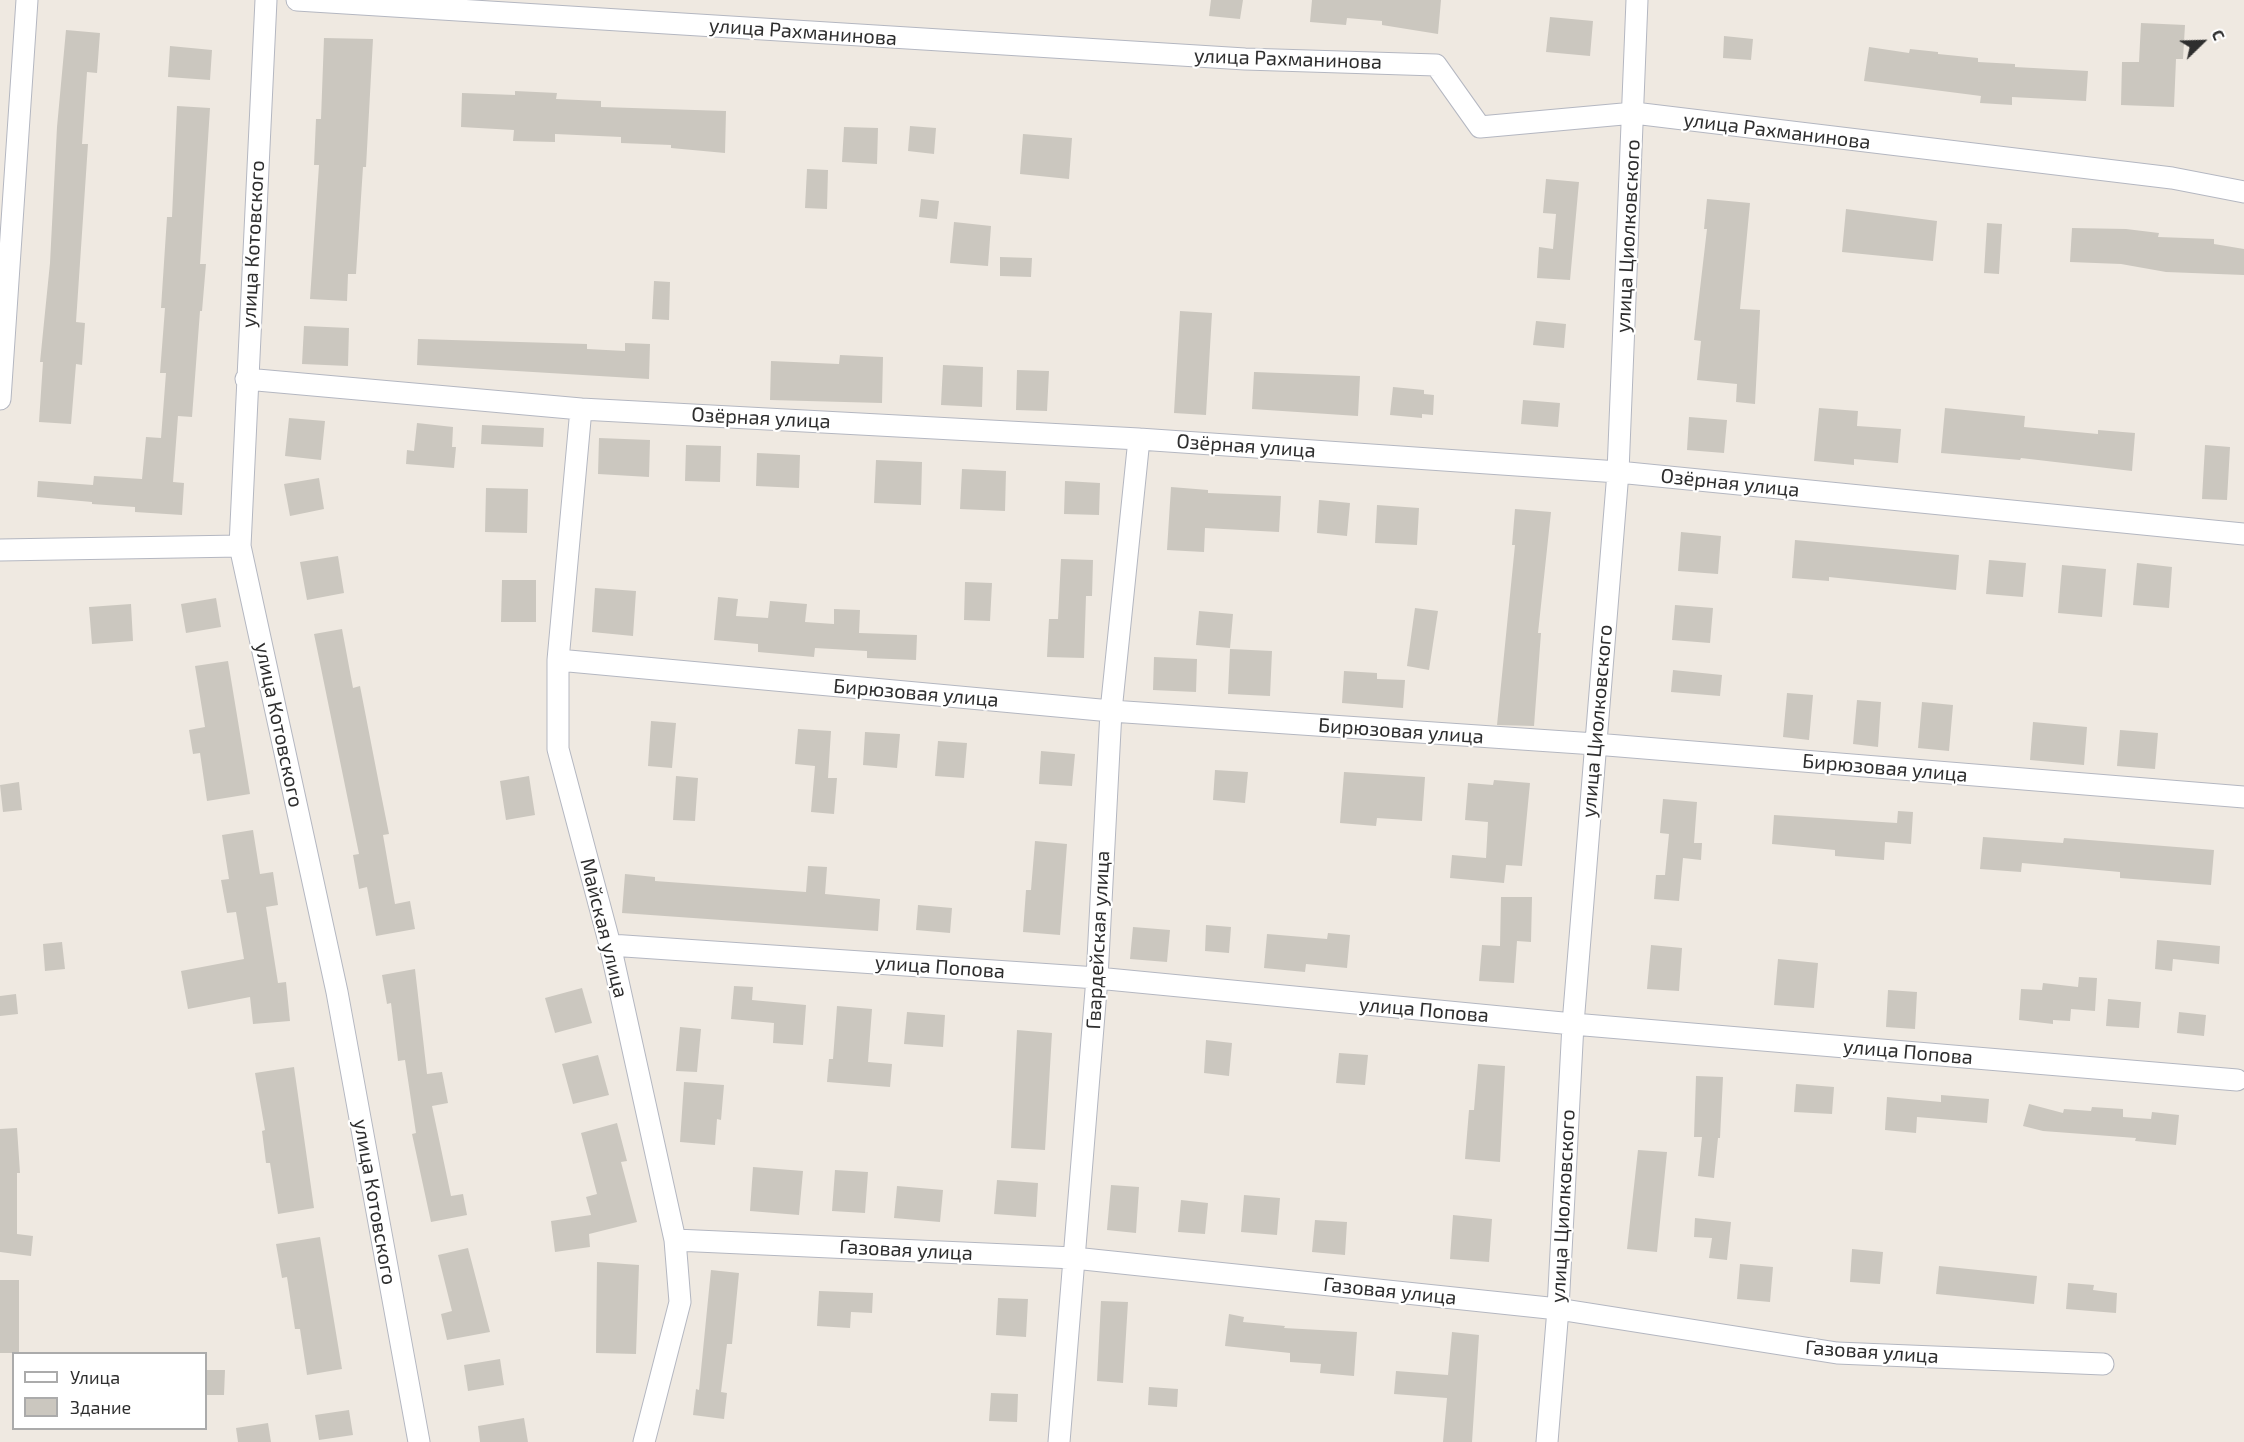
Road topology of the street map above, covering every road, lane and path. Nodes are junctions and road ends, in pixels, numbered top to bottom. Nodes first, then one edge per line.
1 (27, 0) edge
2 (266, 0) edge
3 (297, 0) edge
4 (1637, 0) edge
5 (1634, 113) junction
6 (2244, 192) edge
7 (246, 379) junction
8 (0, 399) edge
9 (581, 409) junction
10 (1140, 439) junction
11 (1618, 472) junction
12 (2244, 534) edge
13 (240, 546) junction
14 (0, 550) edge
15 (558, 660) junction
16 (1111, 711) junction
17 (1594, 744) junction
18 (2244, 797) edge
19 (610, 945) junction
20 (1097, 978) junction
21 (1573, 1024) junction
22 (2237, 1080) dead end
23 (675, 1240) junction
24 (1074, 1258) junction
25 (1558, 1309) junction
26 (2103, 1364) dead end
27 (419, 1442) edge
28 (644, 1442) edge
29 (1059, 1442) edge
30 (1547, 1442) edge

1 - 8 street
2 - 7 street, улица Котовского
3 - 5 street, улица Рахманинова
4 - 5 street, улица Циолковского
5 - 6 street, улица Рахманинова
5 - 11 street, улица Циолковского
7 - 9 street, Озёрная улица
7 - 13 street, улица Котовского
9 - 10 street, Озёрная улица
9 - 15 street, Майская улица
10 - 11 street, Озёрная улица
10 - 16 street, Гвардейская улица
11 - 12 street, Озёрная улица
11 - 17 street, улица Циолковского
13 - 14 street
13 - 27 street, улица Котовского
15 - 16 street, Бирюзовая улица
15 - 19 street, Майская улица
16 - 17 street, Бирюзовая улица
16 - 20 street, Гвардейская улица
17 - 18 street, Бирюзовая улица
17 - 21 street, улица Циолковского
19 - 20 street, улица Попова
19 - 23 street, Майская улица
20 - 21 street, улица Попова
20 - 24 street, Гвардейская улица
21 - 22 street, улица Попова
21 - 25 street, улица Циолковского
23 - 24 street, Газовая улица
23 - 28 street, Майская улица
24 - 25 street, Газовая улица
24 - 29 street, Гвардейская улица
25 - 26 street, Газовая улица
25 - 30 street, улица Циолковского

